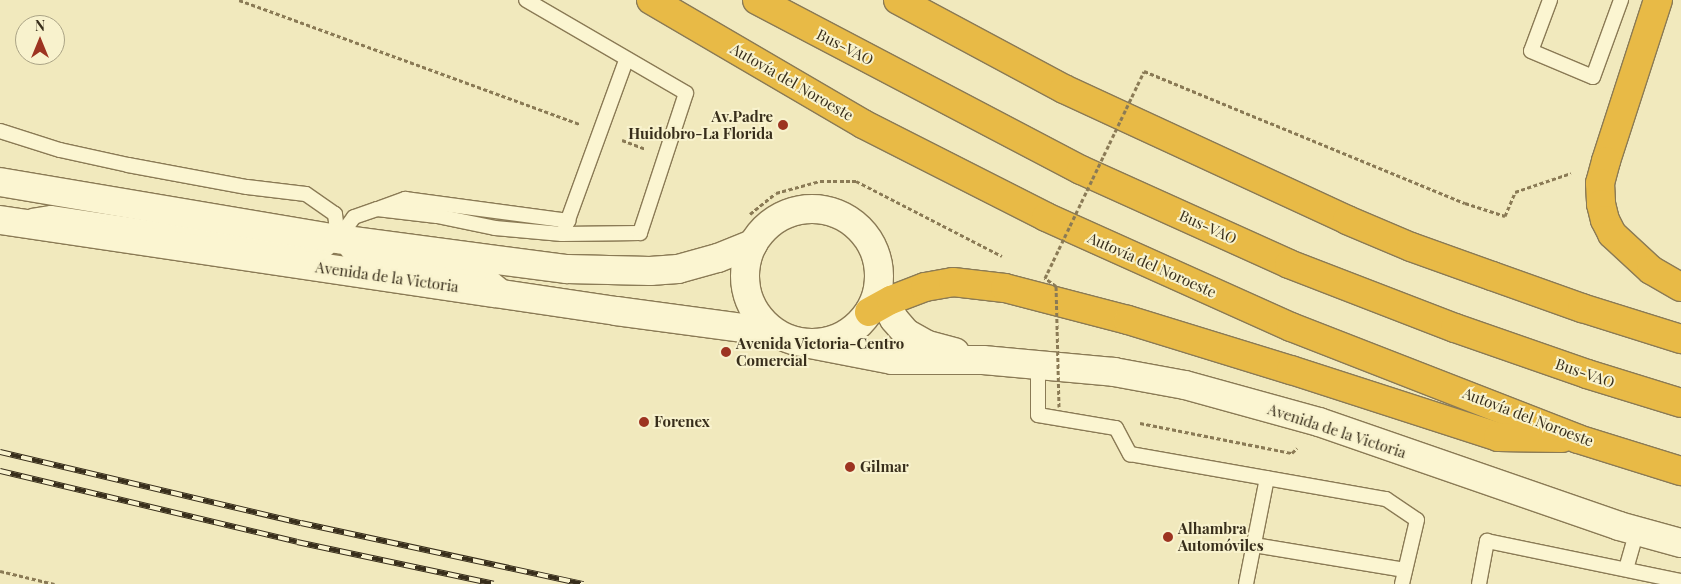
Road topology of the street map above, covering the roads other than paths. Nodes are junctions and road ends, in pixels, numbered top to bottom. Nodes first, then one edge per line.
1 (526, 0) edge
2 (651, 0) edge
3 (757, 0) edge
4 (898, 0) edge
5 (1550, 0) edge
6 (1621, 0) edge
7 (1658, 0) edge
8 (626, 60) junction
9 (0, 131) edge
10 (0, 182) edge
11 (3, 220) edge
12 (566, 227) junction
13 (338, 240) junction
14 (753, 244) junction
15 (1681, 287) edge
16 (516, 296) junction
17 (877, 302) junction
18 (774, 332) junction
19 (1681, 339) edge
20 (810, 344) junction
21 (983, 360) junction
22 (1038, 364) junction
23 (1681, 404) edge
24 (1578, 438) junction
25 (1681, 471) edge
26 (1266, 478) junction
27 (1637, 531) junction
28 (1681, 543) edge
29 (1254, 545) junction
30 (1406, 570) junction
31 (1626, 570) junction
32 (1681, 581) edge
33 (1246, 584) edge
34 (1402, 584) edge
35 (1479, 584) edge

1 - 8 lane
2 - 24 highway, Autovía del Noroeste
3 - 23 highway, Bus-VAO
4 - 19 highway
5 - 6 lane
7 - 15 highway
8 - 12 lane
8 - 12 lane
9 - 13 lane
10 - 13 street, Avenida de la Victoria
11 - 13 lane
11 - 16 street, Avenida de la Victoria
12 - 13 lane
13 - 14 street, Avenida de la Victoria
13 - 16 lane
14 - 17 street
14 - 18 street
16 - 18 street, Avenida de la Victoria
17 - 20 street
17 - 21 street, Avenida de la Victoria
17 - 24 highway
18 - 20 street
20 - 21 street, Avenida de la Victoria
21 - 22 street, Avenida de la Victoria
22 - 26 lane
22 - 27 street, Avenida de la Victoria
24 - 25 highway, Autovía del Noroeste
26 - 29 lane
26 - 30 lane
27 - 28 street, Avenida de la Victoria
27 - 31 lane
29 - 30 lane
29 - 33 lane
30 - 34 lane
31 - 32 lane
31 - 35 lane

